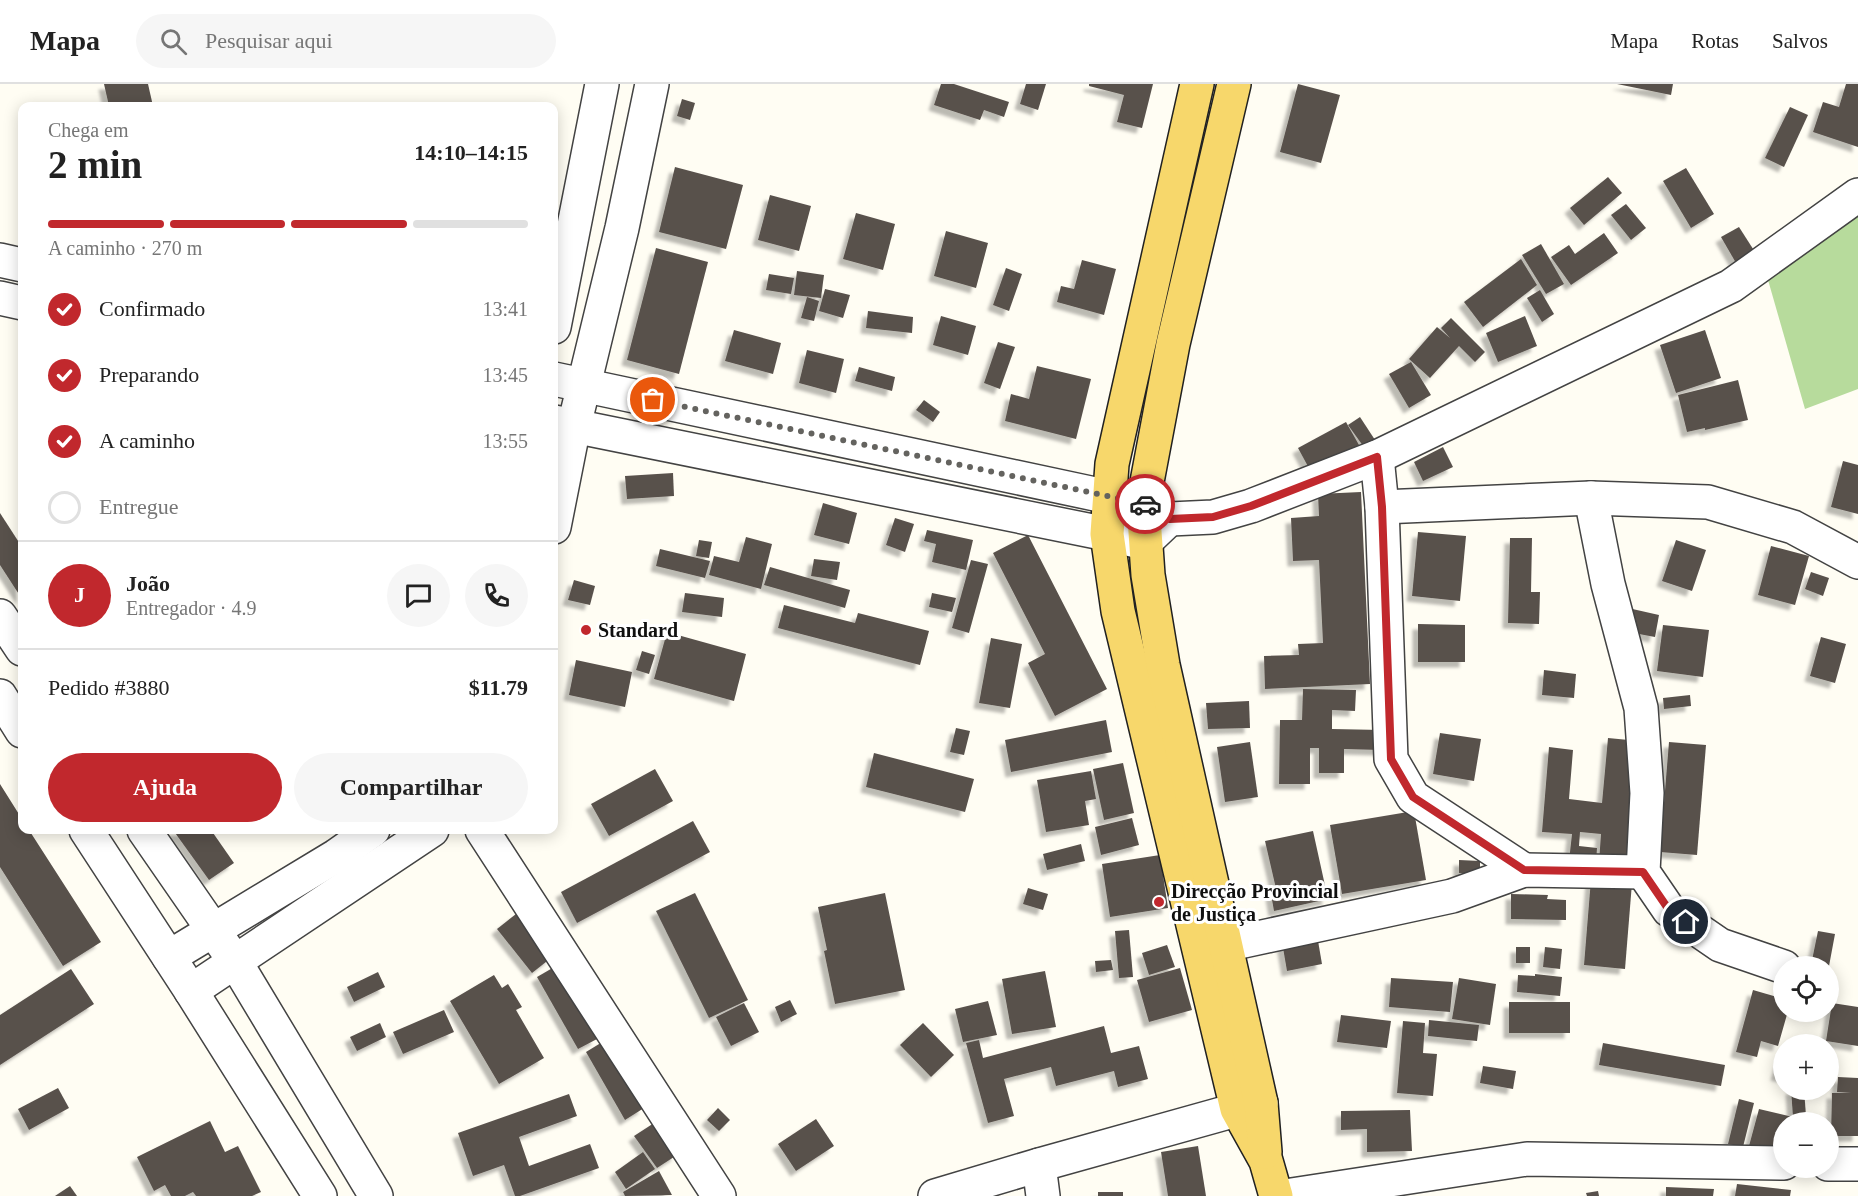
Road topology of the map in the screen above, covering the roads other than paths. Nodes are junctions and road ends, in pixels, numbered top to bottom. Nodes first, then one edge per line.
1 (602, 84) edge
2 (652, 84) edge
3 (1197, 84) edge
4 (1234, 84) edge
5 (1174, 186) junction
6 (1208, 192) junction
7 (1858, 195) edge
8 (1160, 247) junction
9 (1194, 254) junction
10 (0, 260) edge
11 (18, 264) edge
12 (0, 298) edge
13 (18, 302) edge
14 (558, 307) edge
15 (569, 382) edge
16 (564, 424) edge
17 (1377, 457) junction
18 (558, 486) edge
19 (1108, 497) junction
20 (1591, 498) junction
21 (1382, 507) junction
22 (1156, 511) junction
23 (1107, 534) junction
24 (1144, 543) junction
25 (1858, 562) edge
26 (0, 616) edge
27 (18, 644) edge
28 (0, 696) edge
29 (18, 725) edge
30 (89, 834) edge
31 (147, 834) edge
32 (367, 834) edge
33 (426, 834) edge
34 (485, 834) edge
35 (1524, 870) junction
36 (1643, 872) junction
37 (213, 931) junction
38 (1225, 945) junction
39 (169, 957) junction
40 (236, 963) junction
41 (1773, 963) edge
42 (191, 991) junction
43 (1249, 1106) junction
44 (1773, 1163) edge
45 (1839, 1164) edge
46 (1858, 1164) edge
47 (1041, 1180) edge
48 (320, 1196) edge
49 (376, 1196) edge
50 (719, 1196) edge
51 (935, 1196) edge
52 (1276, 1196) edge
53 (1286, 1196) edge

1 - 14 street
2 - 15 street
3 - 5 main road
4 - 6 main road
5 - 6 main road
5 - 8 main road
6 - 9 main road
7 - 17 street
8 - 9 main road
8 - 19 main road
9 - 22 main road
10 - 11 street
12 - 13 street
15 - 16 street
15 - 19 street
16 - 18 street
16 - 23 street
17 - 21 street
17 - 22 street
19 - 22 street
19 - 23 main road
20 - 21 street
20 - 25 street
20 - 36 street
21 - 35 street
22 - 24 main road
23 - 24 street
23 - 43 main road
24 - 38 main road
26 - 27 street
28 - 29 street
30 - 39 street
31 - 37 street
32 - 37 street
33 - 40 street
34 - 50 street
35 - 36 street
35 - 38 street
36 - 41 street
37 - 39 street
37 - 40 street
38 - 43 main road
39 - 42 street
40 - 42 street
40 - 49 street
42 - 48 street
43 - 47 street
43 - 52 main road
44 - 53 street
45 - 46 street
47 - 51 street

